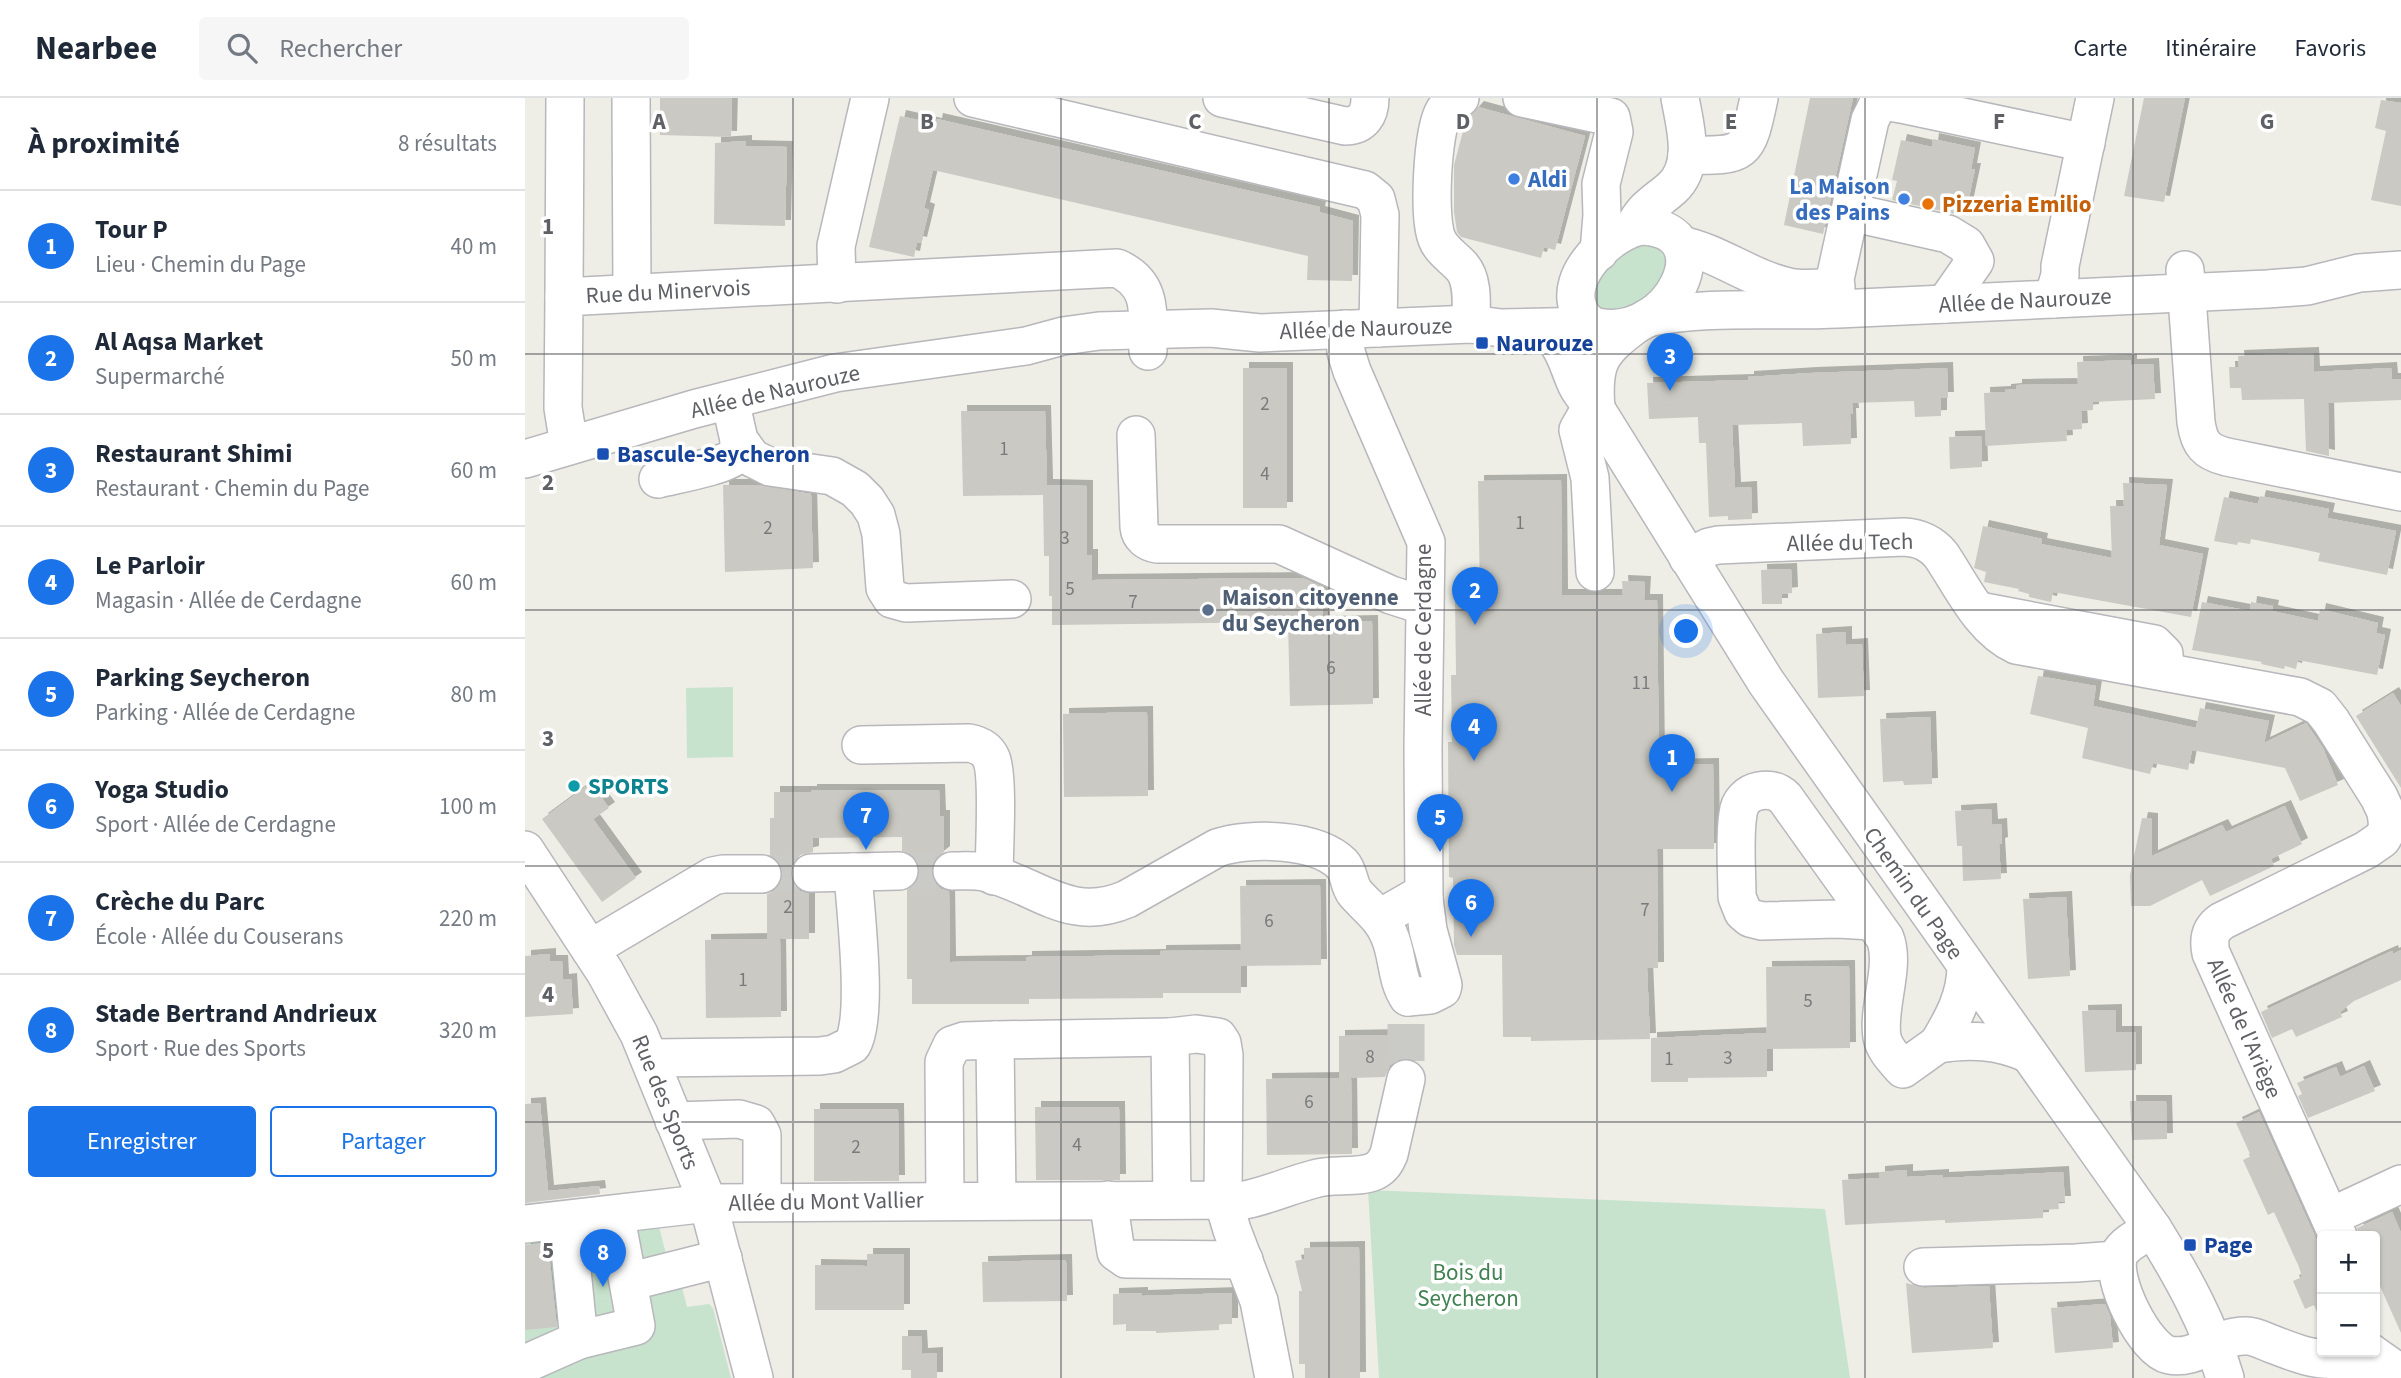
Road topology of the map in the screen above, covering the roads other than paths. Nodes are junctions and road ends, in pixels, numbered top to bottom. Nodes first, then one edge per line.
1 (565, 98) edge
2 (631, 98) edge
3 (870, 98) edge
4 (973, 98) edge
5 (1222, 98) edge
6 (1370, 98) edge
7 (1461, 98) edge
8 (1522, 98) edge
9 (1680, 98) edge
10 (1759, 98) edge
11 (2095, 98) edge
12 (1619, 108) edge
13 (2086, 143) junction
14 (1680, 171) junction
15 (1850, 212) junction
16 (1634, 227) junction
17 (1679, 243) junction
18 (1599, 252) junction
19 (2401, 270) edge
20 (1967, 281) junction
21 (2185, 281) junction
22 (837, 284) junction
23 (1836, 287) junction
24 (2057, 287) junction
25 (632, 292) junction
26 (564, 297) junction
27 (1579, 314) junction
28 (1642, 321) junction
29 (1471, 324) junction
30 (1536, 328) junction
31 (1361, 329) junction
32 (1148, 340) junction
33 (1571, 369) junction
34 (730, 400) junction
35 (1596, 409) junction
36 (1136, 435) dead end
37 (739, 440) junction
38 (569, 445) junction
39 (526, 455) edge
40 (658, 479) dead end
41 (2401, 492) edge
42 (1688, 558) junction
43 (1595, 572) dead end
44 (1012, 599) dead end
45 (1423, 602) junction
46 (861, 745) dead end
47 (2395, 830) edge
48 (525, 850) edge
49 (899, 871) tunnel mouth
50 (951, 871) tunnel mouth
51 (853, 872) junction
52 (811, 873) tunnel mouth
53 (762, 874) tunnel mouth
54 (994, 876) junction
55 (1425, 898) junction
56 (1380, 918) junction
57 (1872, 921) dead end
58 (590, 949) junction
59 (1966, 966) junction
60 (1170, 1037) junction
61 (995, 1040) junction
62 (1938, 1044) junction
63 (2028, 1054) junction
64 (650, 1058) junction
65 (1406, 1079) tunnel mouth
66 (674, 1121) junction
67 (2401, 1184) edge
68 (944, 1200) junction
69 (997, 1200) junction
70 (1108, 1200) junction
71 (1172, 1200) junction
72 (1223, 1200) junction
73 (762, 1201) junction
74 (708, 1203) junction
75 (525, 1224) edge
76 (2334, 1227) edge
77 (2153, 1229) junction
78 (723, 1258) junction
79 (1244, 1260) junction
80 (2117, 1260) junction
81 (1923, 1267) dead end
82 (628, 1282) junction
83 (579, 1340) junction
84 (2214, 1343) junction
85 (2356, 1361) edge
86 (525, 1364) edge
87 (2401, 1374) edge
88 (754, 1378) edge
89 (1274, 1378) edge
90 (2225, 1378) edge

1 - 26 street
2 - 25 street
3 - 22 street
4 - 31 street
5 - 6 street
7 - 29 street
8 - 12 street
9 - 14 street
10 - 14 street
11 - 13 street
12 - 18 street
13 - 15 street
13 - 24 street
14 - 16 street
14 - 17 street
15 - 20 street
15 - 23 street
16 - 17 street
16 - 18 street
17 - 23 street
17 - 28 street
18 - 27 street
19 - 21 street
20 - 23 street
20 - 24 street
20 - 24 street, Allée de Naurouze
20 - 28 street, Allée de Naurouze
21 - 24 street
21 - 41 street
22 - 25 street, Rue du Minervois
22 - 32 street, Rue du Minervois
25 - 26 street, Rue du Minervois
26 - 38 street, Rue du Minervois
27 - 28 street
27 - 29 street, Allée de Naurouze
27 - 30 street, Allée de Naurouze
27 - 33 street
28 - 35 street, Chemin du Page
29 - 30 street, Allée de Naurouze
29 - 31 street, Allée de Naurouze
30 - 33 street, Chemin du Page
31 - 32 street, Allée de Naurouze
31 - 45 street, Allée de Cerdagne
32 - 34 street, Allée de Naurouze
33 - 35 street, Chemin du Page
34 - 37 street
34 - 38 street, Allée de Naurouze
35 - 42 street, Chemin du Page
35 - 43 street
36 - 45 street
37 - 40 street
37 - 44 street
38 - 39 street, Allée de Naurouze
42 - 47 street, Allée du Tech
42 - 59 street, Chemin du Page
45 - 55 street, Allée de Cerdagne
46 - 54 street
47 - 76 street, Allée de l'Ariège
48 - 58 street, Rue des Sports
49 - 51 street
50 - 54 street
51 - 52 street
51 - 64 street
53 - 58 street
54 - 56 street
55 - 56 street
55 - 56 street, Allée de Cerdagne
57 - 62 street
58 - 64 street, Rue des Sports
59 - 62 street
59 - 63 street, Chemin du Page
60 - 61 street, Allée du Mont Vallier
60 - 71 street
60 - 72 street, Allée du Mont Vallier
61 - 68 street, Allée du Mont Vallier
61 - 69 street
62 - 63 street
63 - 77 street, Chemin du Page
64 - 66 street, Rue des Sports
65 - 72 street, Allée du Mont Vallier
66 - 73 street
66 - 74 street, Rue des Sports
67 - 76 street
68 - 69 street, Allée du Mont Vallier
68 - 73 street, Allée du Mont Vallier
69 - 70 street, Allée du Mont Vallier
70 - 71 street, Allée du Mont Vallier
70 - 79 street
71 - 72 street, Allée du Mont Vallier
72 - 79 street
73 - 74 street, Allée du Mont Vallier
74 - 75 street, Allée du Mont Vallier
74 - 78 street, Rue des Sports
77 - 80 street
77 - 84 street, Chemin du Page
78 - 82 street
78 - 88 street, Rue des Sports
79 - 89 street
80 - 81 street
80 - 84 street
82 - 83 street
82 - 83 street
83 - 86 street
84 - 85 street
84 - 90 street, Chemin du Page
85 - 87 street

